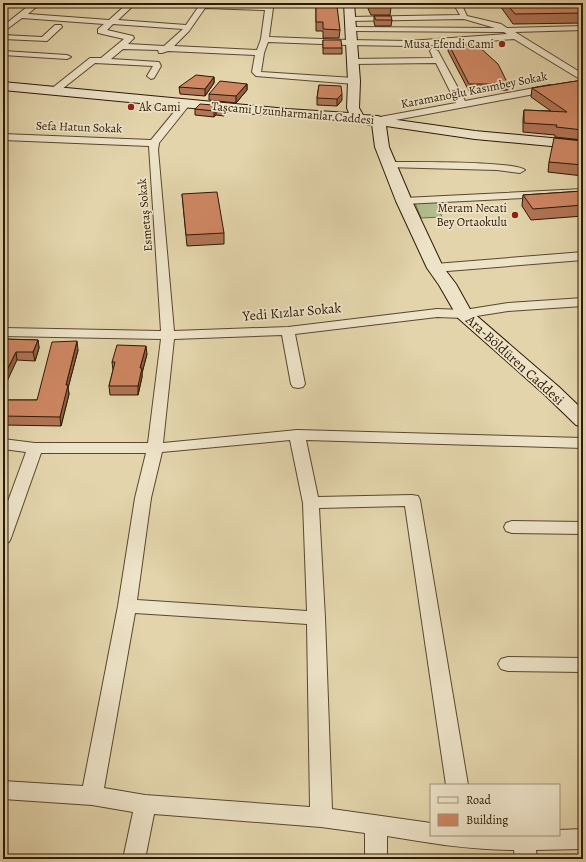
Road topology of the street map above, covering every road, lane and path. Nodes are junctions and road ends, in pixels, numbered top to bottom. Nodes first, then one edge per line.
1 (37, 3) edge
2 (132, 3) edge
3 (349, 3) edge
4 (457, 3) edge
5 (576, 3) edge
6 (204, 4) edge
7 (583, 7) edge
8 (20, 16) junction
9 (464, 17) junction
10 (111, 22) junction
11 (350, 24) junction
12 (58, 27) dead end
13 (188, 27) junction
14 (583, 28) edge
15 (3, 30) edge
16 (506, 30) junction
17 (516, 36) junction
18 (3, 37) edge
19 (265, 39) junction
20 (430, 43) junction
21 (352, 44) junction
22 (121, 46) junction
23 (165, 49) junction
24 (3, 53) edge
25 (260, 53) junction
26 (67, 57) dead end
27 (439, 60) junction
28 (103, 61) junction
29 (353, 61) junction
30 (143, 64) junction
31 (151, 76) dead end
32 (583, 78) edge
33 (354, 81) junction
34 (4, 86) edge
35 (560, 86) edge
36 (54, 91) junction
37 (186, 103) junction
38 (462, 105) junction
39 (287, 113) junction
40 (372, 119) junction
41 (475, 135) junction
42 (3, 137) edge
43 (154, 143) junction
44 (583, 145) edge
45 (390, 165) junction
46 (520, 170) dead end
47 (583, 192) edge
48 (404, 201) junction
49 (583, 256) edge
50 (435, 268) junction
51 (583, 302) edge
52 (464, 314) junction
53 (288, 331) junction
54 (3, 332) edge
55 (168, 335) junction
56 (298, 384) dead end
57 (583, 421) edge
58 (297, 435) junction
59 (583, 443) edge
60 (3, 444) edge
61 (35, 448) junction
62 (155, 448) junction
63 (311, 503) junction
64 (512, 527) dead end
65 (583, 528) edge
66 (3, 538) edge
67 (127, 606) junction
68 (316, 618) junction
69 (508, 664) dead end
70 (583, 665) edge
71 (457, 784) edge
72 (3, 790) edge
73 (92, 796) junction
74 (145, 804) junction
75 (321, 817) junction
76 (376, 825) junction
77 (430, 834) edge
78 (454, 836) edge
79 (466, 837) edge
80 (583, 839) edge
81 (525, 850) edge
82 (134, 859) edge
83 (376, 859) edge

1 - 8 street
2 - 10 street
3 - 11 street, Ara-Böldüren Caddesi
4 - 9 street
5 - 7 street
6 - 13 street
6 - 19 street
8 - 10 street
8 - 15 street
9 - 11 street
9 - 16 street
10 - 13 street
10 - 22 street
11 - 16 street
11 - 21 street, Ara-Böldüren Caddesi
12 - 18 street
13 - 23 street
14 - 16 street
16 - 17 street
17 - 20 street
17 - 32 street
19 - 21 street
19 - 25 street
20 - 21 street
20 - 27 street
21 - 29 street, Ara-Böldüren Caddesi
22 - 23 street
22 - 28 street
23 - 25 street
23 - 30 street
24 - 26 street
25 - 33 street
27 - 29 street
27 - 38 street
28 - 30 street
28 - 36 street
29 - 33 street, Ara-Böldüren Caddesi
30 - 31 street
33 - 40 street, Ara-Böldüren Caddesi
34 - 36 street, Taşcami Uzunharmanlar Caddesi
35 - 38 street, Karamanoğlu Kasımbey Sokak
36 - 37 street, Taşcami Uzunharmanlar Caddesi
37 - 39 street, Taşcami Uzunharmanlar Caddesi
37 - 43 street
38 - 40 street, Karamanoğlu Kasımbey Sokak
39 - 40 street
39 - 40 street, Taşcami Uzunharmanlar Caddesi
40 - 41 street, Taşcami Uzunharmanlar Caddesi
40 - 41 street
40 - 45 street, Ara-Böldüren Caddesi
41 - 44 street, Taşcami Uzunharmanlar Caddesi
42 - 43 street, Sefa Hatun Sokak
43 - 55 street, Esmetaş Sokak
45 - 46 street
45 - 48 street, Ara-Böldüren Caddesi
47 - 48 street
48 - 50 street, Ara-Böldüren Caddesi
49 - 50 street
50 - 52 street, Ara-Böldüren Caddesi
51 - 52 street, Yedi Kızlar Sokak
52 - 53 street, Yedi Kızlar Sokak
52 - 57 street, Ara-Böldüren Caddesi
53 - 55 street, Yedi Kızlar Sokak
53 - 56 street
54 - 55 street, Yedi Kızlar Sokak
55 - 62 street, Esmetaş Sokak
58 - 59 street
58 - 62 street
58 - 63 street
60 - 61 street
61 - 62 street
61 - 66 street
62 - 67 street, Esmetaş Sokak
63 - 68 street
63 - 71 street
64 - 65 street
67 - 68 street
67 - 73 street, Esmetaş Sokak
68 - 75 street
69 - 70 street
72 - 73 street
73 - 74 street
74 - 75 street
74 - 82 street
75 - 76 street
76 - 77 street
76 - 83 street
78 - 79 street
79 - 81 street
80 - 81 street

